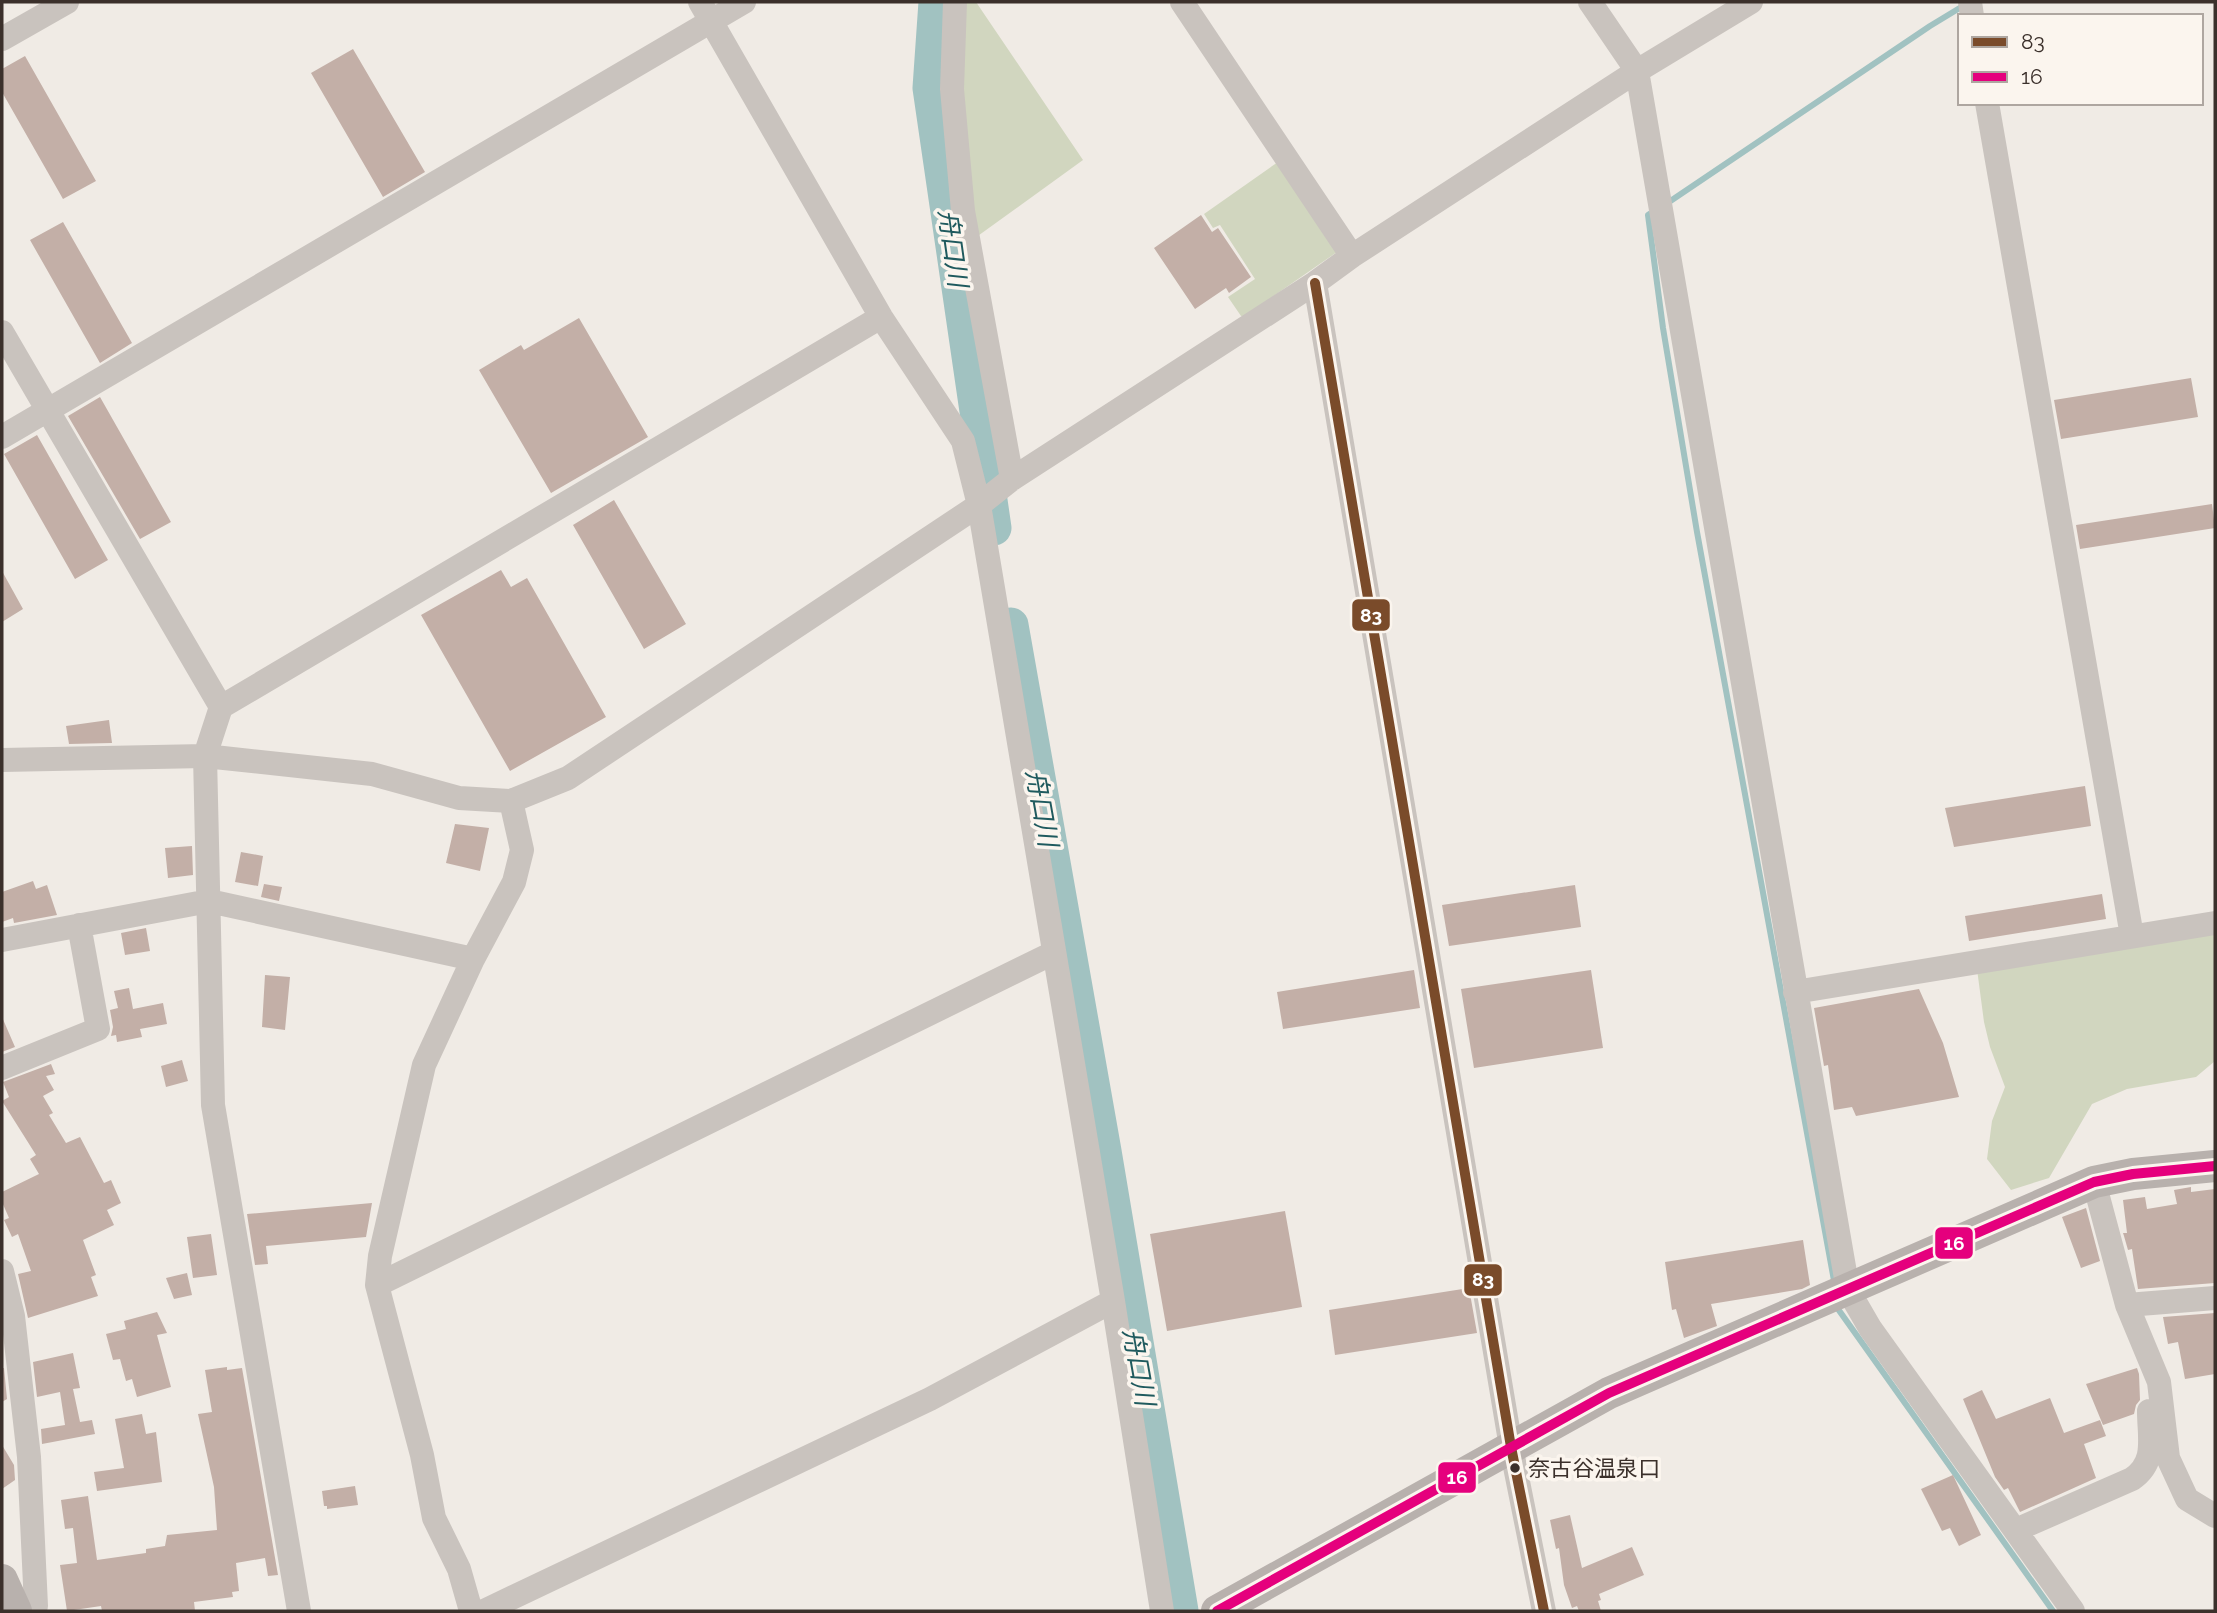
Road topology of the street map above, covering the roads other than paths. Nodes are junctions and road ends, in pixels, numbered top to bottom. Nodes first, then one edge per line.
1 (67, 2) edge
2 (744, 2) edge
3 (955, 2) edge
4 (1182, 2) edge
5 (1590, 2) edge
6 (1751, 2) edge
7 (705, 12) edge
8 (2, 40) edge
9 (1637, 71) junction
10 (1987, 105) edge
11 (1352, 256) junction
12 (1315, 284) junction
13 (881, 317) junction
14 (2, 332) edge
15 (47, 411) junction
16 (2, 437) edge
17 (1012, 479) junction
18 (979, 505) junction
19 (220, 707) junction
20 (205, 756) junction
21 (2, 760) edge
22 (511, 802) junction
23 (209, 901) junction
24 (2215, 923) edge
25 (79, 925) junction
26 (2132, 936) junction
27 (2, 940) edge
28 (1054, 953) junction
29 (472, 959) junction
30 (1796, 992) junction
31 (2, 1068) edge
32 (2215, 1167) edge
33 (2094, 1182) junction
34 (2, 1271) edge
35 (377, 1285) junction
36 (1841, 1293) junction
37 (2215, 1298) edge
38 (1113, 1301) junction
39 (2127, 1305) junction
40 (2150, 1363) junction
41 (1511, 1447) junction
42 (2215, 1516) edge
43 (2016, 1530) junction
44 (2, 1580) edge
45 (16, 1611) edge
46 (33, 1611) edge
47 (299, 1611) edge
48 (471, 1611) edge
49 (484, 1611) edge
50 (1162, 1611) edge
51 (1217, 1611) edge
52 (1544, 1611) edge
53 (2073, 1611) edge

1 - 8 street
2 - 7 street
3 - 17 street
4 - 11 street
5 - 9 street
6 - 9 street
7 - 13 street
7 - 15 street
9 - 11 street
9 - 30 street
10 - 26 street
11 - 12 street
12 - 17 street
12 - 41 street
13 - 18 street
13 - 19 street
14 - 15 street
15 - 16 street
15 - 19 street
17 - 18 street
18 - 22 street
18 - 28 street
19 - 20 street
20 - 21 street
20 - 22 street
20 - 23 street
22 - 29 street
23 - 25 street
23 - 29 street
23 - 47 street
24 - 26 street
25 - 27 street
25 - 31 street
26 - 30 street
28 - 35 street
28 - 38 street
29 - 35 street
30 - 36 street
32 - 33 main road
33 - 36 main road
33 - 39 street
34 - 46 street
35 - 48 street
36 - 41 main road
36 - 43 street
37 - 39 street
38 - 49 street
38 - 50 street
39 - 40 street
40 - 42 street
40 - 43 street
41 - 51 main road
41 - 52 street
43 - 53 street
44 - 45 main road

